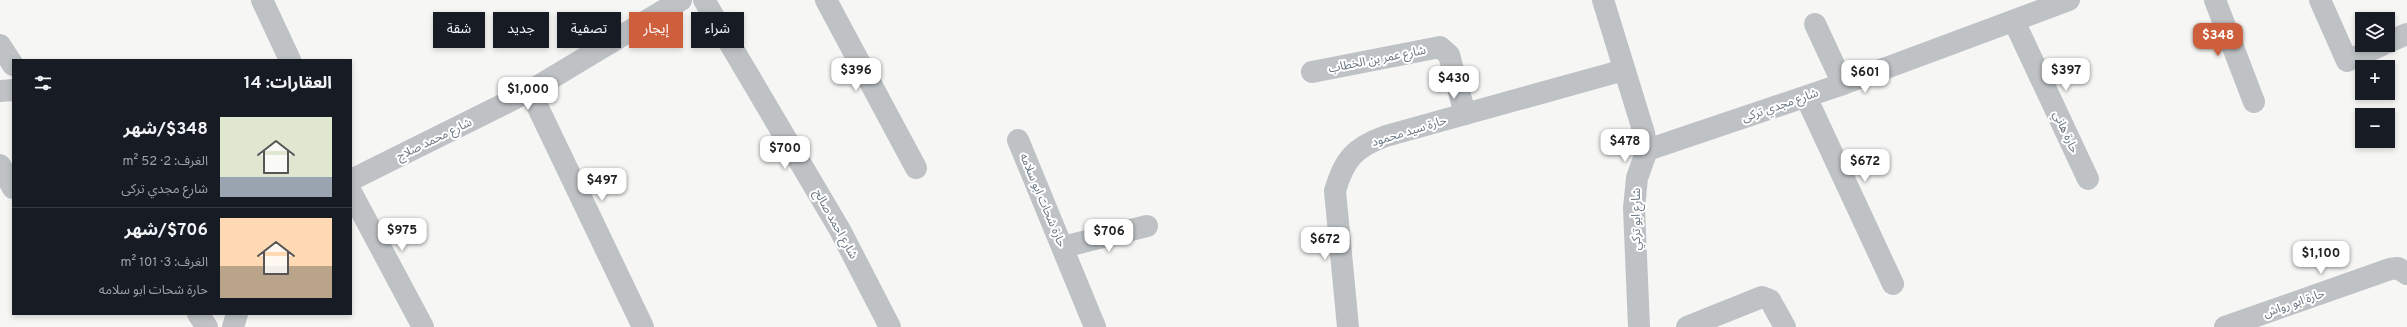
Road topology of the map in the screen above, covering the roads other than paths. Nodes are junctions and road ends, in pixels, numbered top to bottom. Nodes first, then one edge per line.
1 (262, 0) edge
2 (681, 0) edge
3 (704, 0) edge
4 (826, 0) edge
5 (1603, 0) edge
6 (2069, 0) edge
7 (2215, 0) edge
8 (2320, 0) edge
9 (2014, 21) junction
10 (1815, 24) dead end
11 (2407, 34) edge
12 (2395, 39) edge
13 (0, 45) edge
14 (2367, 52) edge
15 (290, 59) edge
16 (12, 63) edge
17 (1624, 70) junction
18 (1312, 72) dead end
19 (1843, 84) junction
20 (12, 90) edge
21 (0, 91) edge
22 (530, 91) junction
23 (1806, 97) junction
24 (2254, 102) dead end
25 (1465, 114) junction
26 (1018, 140) dead end
27 (1647, 150) junction
28 (0, 165) edge
29 (916, 168) dead end
30 (2088, 179) dead end
31 (352, 180) edge
32 (12, 186) edge
33 (352, 194) edge
34 (1147, 226) dead end
35 (1063, 247) junction
36 (2407, 274) edge
37 (1893, 284) dead end
38 (199, 315) edge
39 (237, 315) edge
40 (207, 327) edge
41 (233, 327) edge
42 (423, 327) edge
43 (643, 327) edge
44 (890, 327) edge
45 (1095, 327) edge
46 (1348, 327) edge
47 (1639, 327) edge
48 (1687, 327) edge
49 (1785, 327) edge
50 (2225, 327) edge

1 - 15 street
2 - 22 street, شارع محمد صلاح
3 - 44 street, شارع احمد صالح
4 - 29 street
5 - 17 street
6 - 9 street, شارع مجدي تركى
7 - 24 street
8 - 14 street
9 - 19 street, شارع مجدي تركى
9 - 30 street, حارة هاني
10 - 19 street
11 - 12 street
13 - 16 street
17 - 25 street, حارة سيد محمود
17 - 27 street
18 - 25 street, شارع عمر بن الخطاب
19 - 23 street, شارع مجدي تركى
20 - 21 street
22 - 31 street, شارع محمد صلاح
22 - 43 street
23 - 27 street, شارع مجدي تركى
23 - 37 street
25 - 46 street, حارة سيد محمود
26 - 35 street, حارة شحات ابو سلامه
27 - 47 street, شارع ابو تركي
28 - 32 street
33 - 42 street
34 - 35 street
35 - 45 street, حارة شحات ابو سلامه
36 - 50 street, حارة ابو رواش
38 - 40 street
39 - 41 street
48 - 49 street

